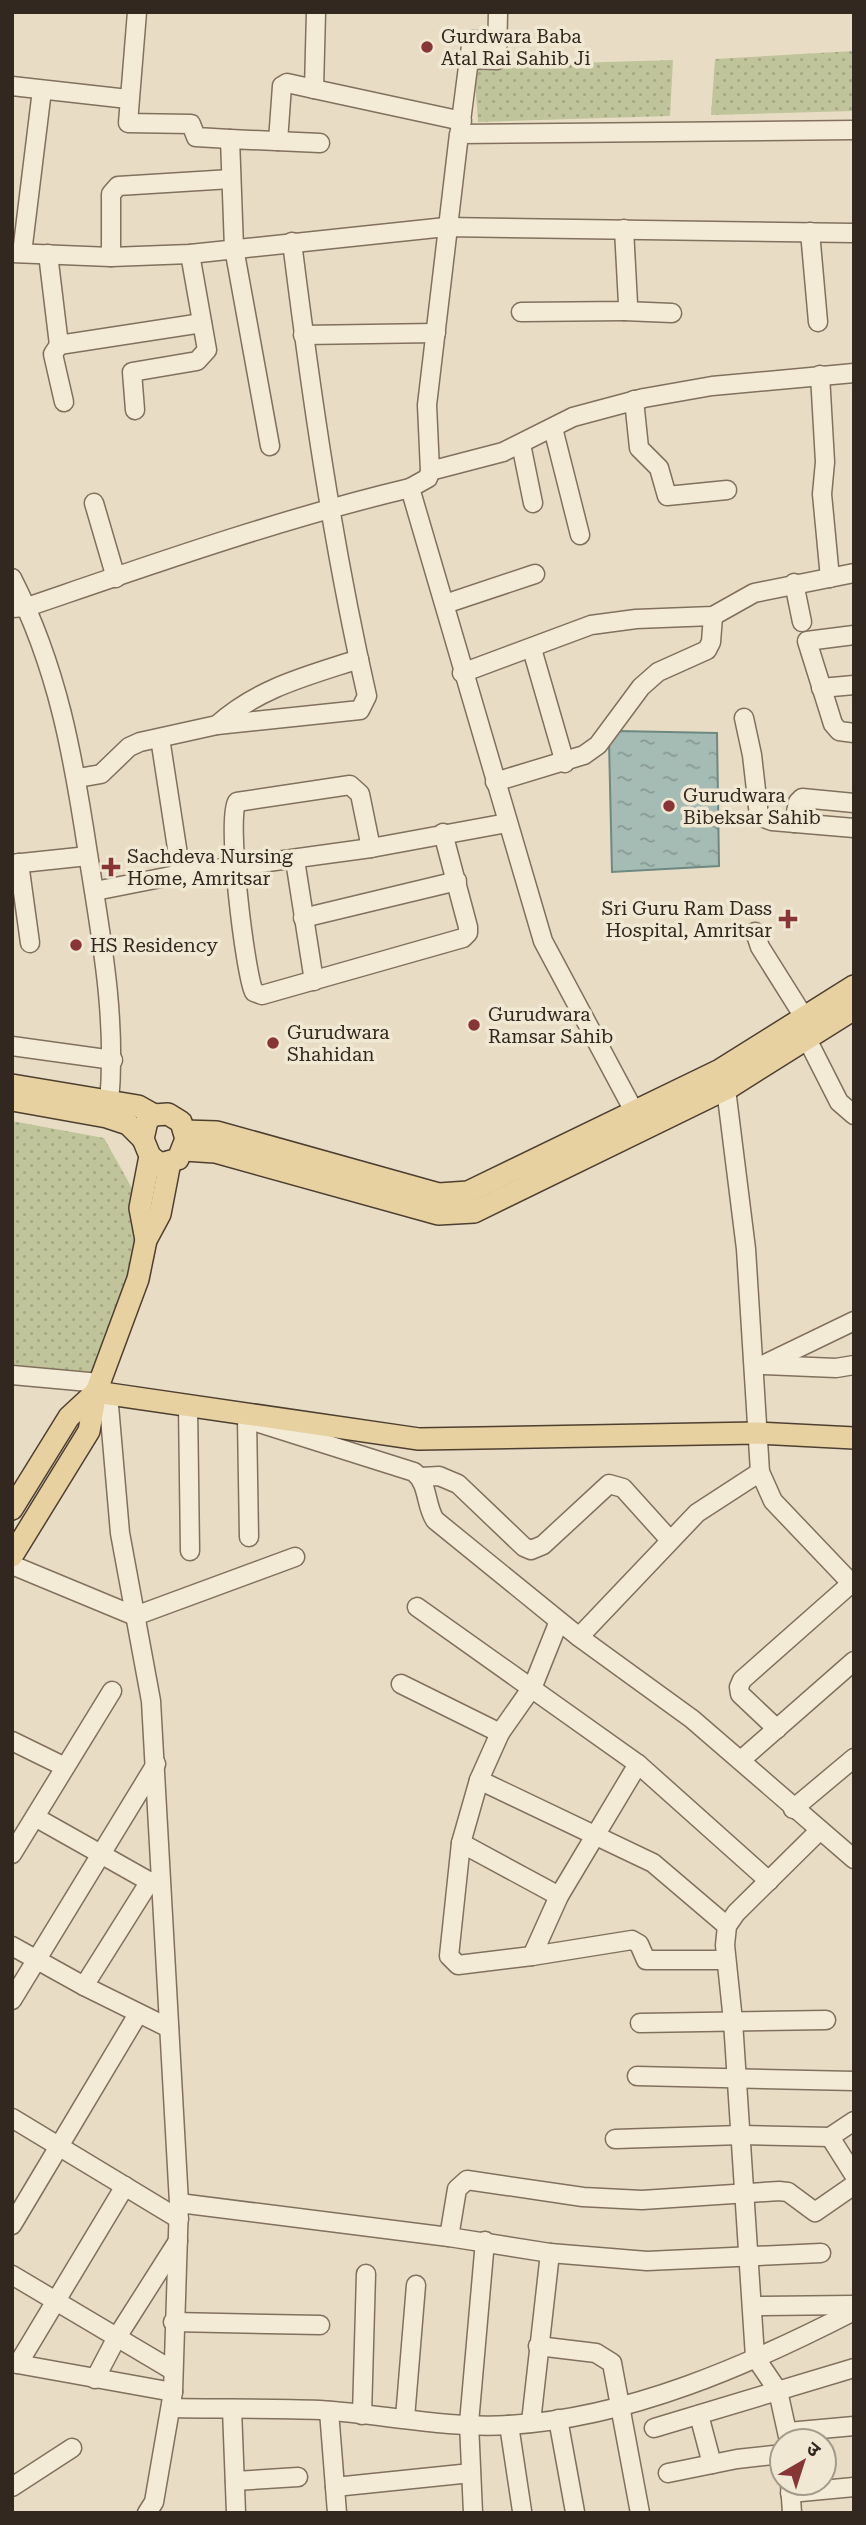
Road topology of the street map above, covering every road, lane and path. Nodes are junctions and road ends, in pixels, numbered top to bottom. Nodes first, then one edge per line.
1 (137, 12) edge
2 (316, 12) edge
3 (498, 12) edge
4 (12, 86) edge
5 (42, 89) junction
6 (314, 89) junction
7 (128, 99) junction
8 (461, 127) junction
9 (854, 130) edge
10 (230, 139) junction
11 (278, 141) junction
12 (320, 143) dead end
13 (231, 179) junction
14 (446, 228) junction
15 (624, 229) junction
16 (810, 232) junction
17 (854, 233) edge
18 (292, 242) junction
19 (234, 248) junction
20 (17, 253) edge
21 (48, 254) junction
22 (190, 254) junction
23 (111, 257) junction
24 (624, 311) junction
25 (521, 312) dead end
26 (672, 313) dead end
27 (818, 322) dead end
28 (202, 323) junction
29 (436, 333) junction
30 (303, 335) junction
31 (58, 345) junction
32 (854, 373) edge
33 (820, 375) junction
34 (634, 400) junction
35 (64, 402) dead end
36 (135, 410) dead end
37 (553, 428) junction
38 (521, 444) junction
39 (270, 446) dead end
40 (430, 471) junction
41 (410, 488) junction
42 (727, 490) dead end
43 (94, 503) dead end
44 (533, 503) dead end
45 (331, 507) junction
46 (580, 535) dead end
47 (854, 573) edge
48 (535, 574) dead end
49 (12, 578) edge
50 (116, 578) junction
51 (830, 578) junction
52 (794, 583) junction
53 (445, 604) junction
54 (20, 608) edge
55 (713, 616) junction
56 (802, 622) dead end
57 (854, 635) edge
58 (532, 649) junction
59 (359, 659) junction
60 (462, 673) junction
61 (854, 685) edge
62 (821, 688) junction
63 (744, 718) dead end
64 (217, 725) junction
65 (854, 733) edge
66 (160, 738) junction
67 (565, 763) junction
68 (78, 778) junction
69 (495, 782) junction
70 (854, 803) edge
71 (507, 822) junction
72 (794, 823) junction
73 (854, 828) edge
74 (443, 833) junction
75 (371, 848) junction
76 (88, 856) junction
77 (295, 860) junction
78 (15, 863) edge
79 (234, 868) junction
80 (181, 874) junction
81 (457, 881) junction
82 (95, 891) junction
83 (303, 918) junction
84 (755, 932) dead end
85 (30, 943) dead end
86 (314, 981) junction
87 (850, 1000) edge
88 (804, 1017) junction
89 (807, 1039) junction
90 (12, 1046) edge
91 (113, 1060) junction
92 (12, 1085) edge
93 (726, 1089) junction
94 (12, 1100) edge
95 (109, 1103) junction
96 (635, 1113) junction
97 (154, 1115) junction
98 (854, 1115) edge
99 (166, 1148) junction
100 (854, 1321) edge
101 (758, 1365) junction
102 (854, 1365) edge
103 (12, 1375) edge
104 (101, 1390) junction
105 (188, 1405) junction
106 (238, 1417) junction
107 (757, 1433) junction
108 (854, 1438) edge
109 (760, 1472) junction
110 (421, 1477) junction
111 (12, 1509) edge
112 (249, 1537) dead end
113 (669, 1539) junction
114 (190, 1551) dead end
115 (12, 1556) edge
116 (295, 1557) dead end
117 (12, 1565) edge
118 (853, 1584) edge
119 (418, 1606) dead end
120 (135, 1616) junction
121 (559, 1621) junction
122 (579, 1637) junction
123 (854, 1661) edge
124 (401, 1684) dead end
125 (533, 1686) junction
126 (112, 1691) dead end
127 (777, 1729) junction
128 (500, 1733) junction
129 (12, 1741) edge
130 (854, 1758) edge
131 (741, 1760) junction
132 (156, 1764) junction
133 (638, 1764) junction
134 (63, 1766) junction
135 (479, 1780) junction
136 (793, 1809) junction
137 (36, 1816) junction
138 (820, 1830) junction
139 (593, 1834) junction
140 (461, 1843) junction
141 (102, 1853) junction
142 (12, 1854) edge
143 (854, 1859) edge
144 (769, 1881) junction
145 (155, 1884) junction
146 (559, 1896) junction
147 (727, 1926) junction
148 (12, 1946) edge
149 (532, 1956) junction
150 (726, 1960) junction
151 (36, 1961) junction
152 (84, 1986) junction
153 (12, 2000) edge
154 (138, 2014) junction
155 (826, 2020) dead end
156 (733, 2021) junction
157 (640, 2023) dead end
158 (169, 2028) junction
159 (637, 2076) dead end
160 (737, 2080) junction
161 (854, 2081) edge
162 (12, 2118) edge
163 (854, 2121) edge
164 (741, 2135) junction
165 (830, 2137) junction
166 (615, 2139) dead end
167 (60, 2146) junction
168 (854, 2175) edge
169 (854, 2185) edge
170 (125, 2186) junction
171 (744, 2192) junction
172 (179, 2211) junction
173 (12, 2225) edge
174 (449, 2237) junction
175 (178, 2241) junction
176 (485, 2241) junction
177 (550, 2253) junction
178 (821, 2253) dead end
179 (748, 2256) junction
180 (12, 2274) edge
181 (366, 2274) dead end
182 (416, 2285) dead end
183 (56, 2301) junction
184 (854, 2305) edge
185 (752, 2306) junction
186 (854, 2311) edge
187 (173, 2322) junction
188 (320, 2325) dead end
189 (117, 2337) junction
190 (538, 2346) junction
191 (755, 2357) junction
192 (15, 2364) edge
193 (854, 2368) edge
194 (172, 2370) junction
195 (95, 2379) junction
196 (778, 2391) junction
197 (172, 2400) junction
198 (621, 2405) junction
199 (232, 2409) junction
200 (329, 2412) junction
201 (362, 2415) junction
202 (698, 2415) junction
203 (405, 2418) junction
204 (558, 2419) junction
205 (531, 2422) junction
206 (469, 2423) junction
207 (509, 2425) junction
208 (786, 2427) edge
209 (654, 2428) dead end
210 (72, 2448) dead end
211 (768, 2456) edge
212 (712, 2464) junction
213 (471, 2473) junction
214 (668, 2473) dead end
215 (298, 2477) dead end
216 (235, 2481) junction
217 (12, 2487) edge
218 (335, 2487) junction
219 (522, 2511) edge
220 (575, 2512) edge
221 (148, 2513) edge
222 (236, 2513) edge
223 (337, 2513) edge
224 (473, 2513) edge
225 (640, 2513) edge

1 - 7 street
2 - 6 street
3 - 8 street
4 - 5 street
5 - 7 street
5 - 20 street
6 - 8 street
6 - 11 street
7 - 10 street
8 - 9 street
8 - 14 street
10 - 11 street
10 - 13 street
11 - 12 street
13 - 19 street
13 - 23 street
14 - 15 street
14 - 18 street
14 - 29 street
15 - 16 street
15 - 24 street
16 - 17 street
16 - 27 street
18 - 19 street
18 - 30 street
19 - 22 street
19 - 39 street
20 - 21 street
21 - 23 street
21 - 31 street
22 - 23 street
22 - 28 street
24 - 25 street
24 - 26 street
28 - 31 street
28 - 36 street
29 - 30 street
29 - 40 street
30 - 45 street
31 - 35 street
32 - 33 street
33 - 34 street
33 - 51 street
34 - 37 street
34 - 42 street
37 - 38 street
37 - 46 street
38 - 40 street
38 - 44 street
40 - 41 street
41 - 45 street
41 - 53 street
43 - 50 street
45 - 50 street
45 - 59 street
47 - 51 street
48 - 53 street
49 - 54 street
50 - 54 street
51 - 52 street
52 - 55 street
52 - 56 street
53 - 60 street
54 - 68 street
55 - 58 street
55 - 67 street
57 - 62 street
58 - 60 street
58 - 67 street
59 - 64 street
59 - 64 street
60 - 69 street
61 - 62 street
62 - 65 street
63 - 72 street
64 - 66 street
66 - 68 street
66 - 80 street
67 - 69 street
68 - 76 street
69 - 71 street
70 - 72 street
71 - 74 street
71 - 96 street
72 - 73 street
74 - 75 street
74 - 81 street
75 - 77 street
75 - 79 street
76 - 78 street
76 - 82 street
77 - 79 street
77 - 83 street
78 - 85 street
79 - 80 street
79 - 86 street
80 - 82 street
81 - 83 street
81 - 86 street
82 - 91 street
83 - 86 street
84 - 88 street
87 - 88 main road
87 - 89 main road
88 - 96 main road
89 - 93 main road
89 - 98 street
90 - 91 street
91 - 95 street
92 - 95 main road
93 - 99 main road
93 - 101 street
94 - 99 main road
95 - 97 main road
96 - 99 main road
97 - 99 main road
97 - 99 main road
99 - 104 main road
100 - 101 street
101 - 102 street
101 - 107 street
103 - 104 street
104 - 105 main road
104 - 111 main road
104 - 115 main road
104 - 120 street
105 - 106 main road
105 - 114 street
106 - 107 main road
106 - 110 street
106 - 112 street
107 - 108 main road
107 - 109 street
109 - 113 street
109 - 118 street
110 - 113 street
110 - 121 street
113 - 122 street
116 - 120 street
117 - 120 street
118 - 127 street
119 - 125 street
120 - 132 street
121 - 122 street
121 - 125 street
122 - 131 street
123 - 127 street
124 - 128 street
125 - 128 street
125 - 133 street
126 - 134 street
127 - 131 street
128 - 135 street
129 - 134 street
130 - 136 street
131 - 136 street
132 - 141 street
132 - 145 street
133 - 139 street
133 - 144 street
134 - 137 street
135 - 139 street
135 - 140 street
136 - 138 street
137 - 141 street
137 - 142 street
138 - 143 street
138 - 144 street
139 - 146 street
139 - 147 street
140 - 146 street
140 - 149 street
141 - 145 street
141 - 151 street
144 - 147 street
145 - 152 street
145 - 158 street
146 - 149 street
147 - 150 street
148 - 151 street
149 - 150 street
150 - 156 street
151 - 152 street
151 - 153 street
152 - 154 street
154 - 158 street
154 - 167 street
155 - 156 street
156 - 157 street
156 - 160 street
158 - 172 street
159 - 160 street
160 - 161 street
160 - 164 street
162 - 167 street
163 - 165 street
164 - 165 street
164 - 166 street
164 - 171 street
165 - 168 street
167 - 170 street
167 - 173 street
169 - 171 street
170 - 172 street
170 - 183 street
171 - 174 street
171 - 179 street
172 - 174 street
172 - 175 street
174 - 176 street
175 - 187 street
175 - 189 street
176 - 177 street
176 - 206 street
177 - 179 street
177 - 190 street
178 - 179 street
179 - 185 street
180 - 183 street
181 - 201 street
182 - 203 street
183 - 189 street
183 - 192 street
184 - 185 street
185 - 191 street
186 - 191 street
187 - 188 street
187 - 194 street
189 - 194 street
189 - 195 street
190 - 198 street
190 - 205 street
191 - 196 street
191 - 198 street
192 - 195 street
193 - 196 street
194 - 197 street
195 - 197 street
196 - 202 street
196 - 208 street
197 - 199 street
197 - 221 street
198 - 204 street
198 - 225 street
199 - 200 street
199 - 216 street
200 - 201 street
200 - 218 street
201 - 203 street
202 - 209 street
202 - 212 street
203 - 206 street
204 - 205 street
204 - 220 street
205 - 207 street
206 - 207 street
206 - 213 street
207 - 219 street
210 - 217 street
211 - 212 street
212 - 214 street
213 - 218 street
213 - 224 street
215 - 216 street
216 - 222 street
218 - 223 street

